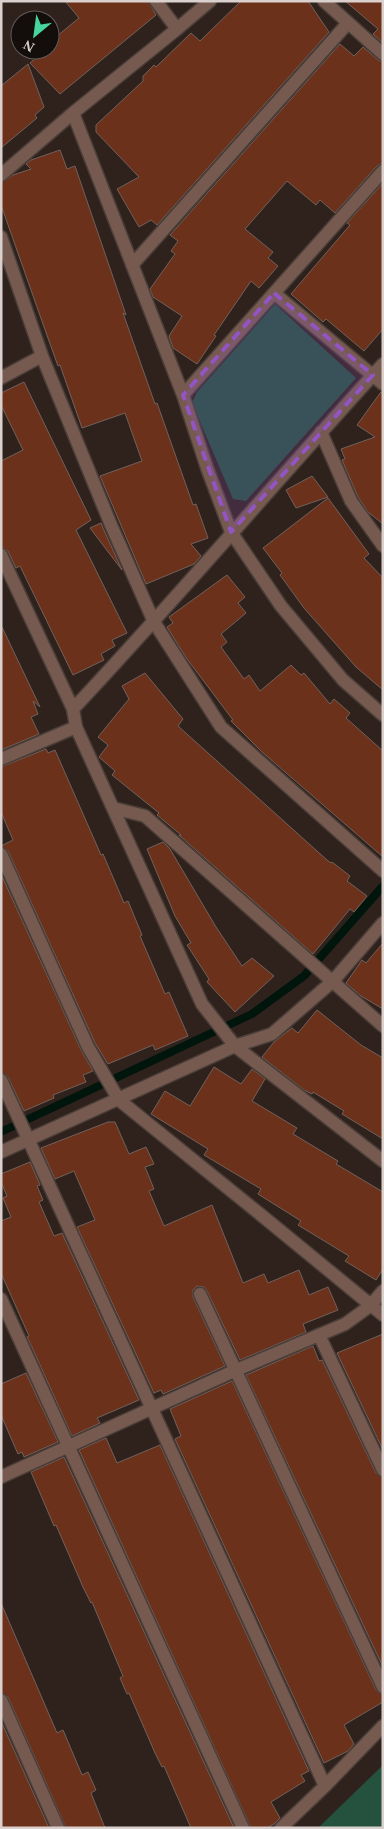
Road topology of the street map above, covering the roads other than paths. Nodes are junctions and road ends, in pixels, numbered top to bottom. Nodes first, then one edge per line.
1 (156, 1) edge
2 (210, 1) edge
3 (324, 1) edge
4 (348, 23) junction
5 (177, 29) junction
6 (383, 54) edge
7 (73, 113) junction
8 (383, 171) edge
9 (1, 175) edge
10 (1, 237) edge
11 (132, 265) junction
12 (274, 293) junction
13 (42, 356) junction
14 (383, 364) edge
15 (373, 375) junction
16 (1, 378) edge
17 (383, 384) edge
18 (183, 395) junction
19 (321, 432) junction
20 (231, 532) junction
21 (383, 546) edge
22 (1, 556) edge
23 (154, 622) junction
24 (74, 709) junction
25 (383, 715) edge
26 (76, 727) junction
27 (1, 758) edge
28 (113, 808) junction
29 (1, 854) edge
30 (383, 871) edge
31 (383, 923) edge
32 (332, 981) junction
33 (383, 1026) edge
34 (235, 1046) junction
35 (1, 1080) edge
36 (119, 1100) junction
37 (28, 1140) junction
38 (1, 1152) edge
39 (383, 1161) edge
40 (383, 1291) edge
41 (200, 1294) dead end
42 (1, 1299) edge
43 (370, 1306) junction
44 (383, 1315) edge
45 (319, 1335) junction
46 (234, 1371) junction
47 (152, 1409) junction
48 (70, 1446) junction
49 (383, 1470) edge
50 (1, 1477) edge
51 (383, 1687) edge
52 (1, 1700) edge
53 (383, 1726) edge
54 (325, 1786) junction
55 (58, 1828) edge
56 (243, 1828) edge
57 (281, 1828) edge

1 - 5 street
2 - 5 street
3 - 4 street
4 - 6 street
4 - 11 street
5 - 7 street
7 - 9 street
7 - 11 street
8 - 12 street
10 - 13 street
11 - 18 street
12 - 15 street
12 - 18 street
13 - 16 street
13 - 23 street
14 - 15 street
15 - 17 street
15 - 19 street
18 - 20 street
19 - 20 street
19 - 21 street
20 - 23 street
20 - 25 street
22 - 24 street
23 - 24 street
23 - 30 street
24 - 26 street
26 - 27 street
26 - 28 street
28 - 32 street
28 - 34 street
29 - 36 street
31 - 32 street
32 - 33 street
32 - 34 street
34 - 36 street
34 - 39 street
35 - 37 street
36 - 37 street
36 - 43 street
37 - 38 street
37 - 47 street
40 - 43 street
41 - 46 street
42 - 48 street
43 - 44 street
43 - 45 street
45 - 46 street
45 - 49 street
46 - 47 street
46 - 51 street
47 - 48 street
47 - 54 street
48 - 50 street
48 - 56 street
52 - 55 street
53 - 54 street
54 - 57 street

